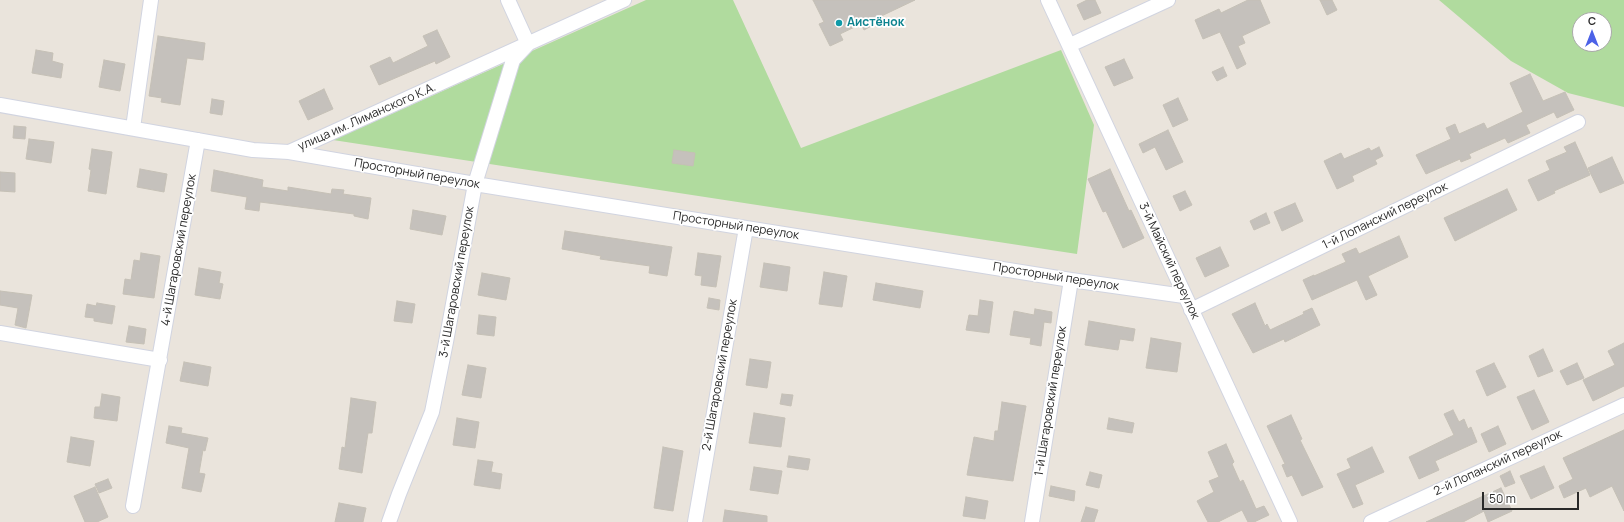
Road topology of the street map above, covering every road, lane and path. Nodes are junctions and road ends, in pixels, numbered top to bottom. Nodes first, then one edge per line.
1 (151, 0) edge
2 (508, 0) edge
3 (624, 0) edge
4 (1048, 0) edge
5 (1168, 0) edge
6 (528, 44) junction
7 (1070, 45) junction
8 (0, 105) edge
9 (1578, 122) dead end
10 (133, 128) junction
11 (198, 140) junction
12 (290, 152) junction
13 (475, 184) junction
14 (746, 228) junction
15 (1071, 280) junction
16 (1184, 296) junction
17 (1191, 310) junction
18 (0, 334) edge
19 (160, 360) junction
20 (1624, 405) edge
21 (133, 506) dead end
22 (390, 522) edge
23 (695, 522) edge
24 (1032, 522) edge
25 (1290, 522) edge
26 (1371, 522) edge

1 - 10 street
2 - 6 street
3 - 6 street, улица им. Лиманского К.А.
4 - 7 street, 3-й Майский переулок
5 - 7 street
6 - 12 street, улица им. Лиманского К.А.
6 - 13 street, 3-й Шагаровский переулок
7 - 16 street, 3-й Майский переулок
8 - 10 street, улица им. Лиманского К.А.
9 - 17 street, 1-й Лопанский переулок
10 - 11 street, улица им. Лиманского К.А.
11 - 12 street, улица им. Лиманского К.А.
11 - 19 street, 4-й Шагаровский переулок
12 - 13 street, Просторный переулок
13 - 14 street, Просторный переулок
13 - 22 street, 3-й Шагаровский переулок
14 - 15 street, Просторный переулок
14 - 23 street, 2-й Шагаровский переулок
15 - 16 street, Просторный переулок
15 - 24 street, 1-й Шагаровский переулок
16 - 17 street, 3-й Майский переулок
17 - 25 street, 3-й Майский переулок
18 - 19 street
19 - 21 street, 4-й Шагаровский переулок
20 - 26 street, 2-й Лопанский переулок

